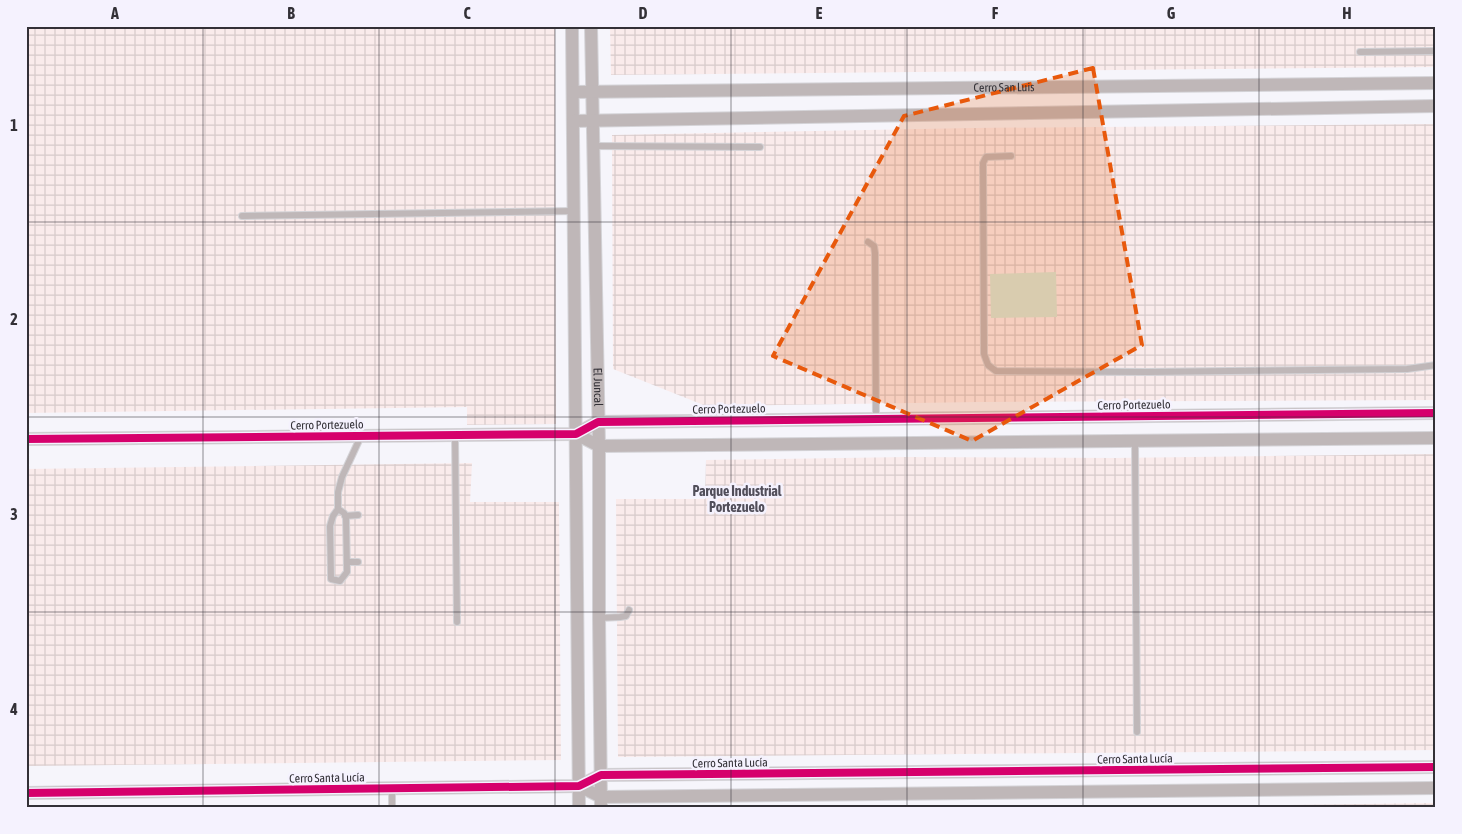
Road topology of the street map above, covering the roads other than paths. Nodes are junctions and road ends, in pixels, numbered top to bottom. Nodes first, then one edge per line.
1 (572, 26) edge
2 (591, 26) edge
3 (1436, 50) edge
4 (1360, 52) dead end
5 (1436, 83) edge
6 (591, 91) junction
7 (573, 92) junction
8 (1436, 106) edge
9 (573, 121) junction
10 (592, 121) junction
11 (592, 146) junction
12 (760, 148) dead end
13 (1011, 156) dead end
14 (574, 211) junction
15 (242, 216) dead end
16 (868, 242) dead end
17 (1436, 365) edge
18 (1436, 413) edge
19 (876, 419) junction
20 (598, 422) junction
21 (576, 434) junction
22 (455, 435) junction
23 (361, 436) junction
24 (1436, 438) edge
25 (26, 439) edge
26 (1135, 441) junction
27 (599, 446) junction
28 (338, 509) junction
29 (345, 516) junction
30 (358, 516) dead end
31 (347, 562) junction
32 (358, 562) dead end
33 (629, 610) dead end
34 (599, 618) junction
35 (457, 622) dead end
36 (1137, 732) dead end
37 (1436, 767) edge
38 (601, 775) junction
39 (579, 786) junction
40 (392, 788) junction
41 (1436, 788) edge
42 (26, 793) edge
43 (601, 803) edge
44 (392, 808) edge
45 (580, 808) edge

1 - 7 street, El Juncal
2 - 6 street, El Juncal
3 - 4 lane
5 - 6 street, Cerro San Luis
6 - 7 street, Cerro San Luis
6 - 10 street, El Juncal
7 - 9 street, El Juncal
8 - 10 street
9 - 10 street
9 - 14 street, El Juncal
10 - 11 street, El Juncal
11 - 12 lane
11 - 20 street, El Juncal
13 - 17 lane
14 - 15 lane
14 - 21 street, El Juncal
16 - 19 lane
18 - 19 street, Cerro Portezuelo
19 - 20 street, Cerro Portezuelo
20 - 21 street, Cerro Portezuelo
20 - 27 street, El Juncal
21 - 22 street, Cerro Portezuelo
21 - 27 street, Cerro Portezuelo
21 - 39 street, El Juncal
22 - 23 street, Cerro Portezuelo
22 - 35 lane
23 - 25 street, Cerro Portezuelo
23 - 28 lane
24 - 26 street, Cerro Portezuelo
26 - 27 street, Cerro Portezuelo
26 - 36 lane
27 - 34 street, El Juncal
28 - 29 lane
28 - 31 lane
29 - 30 lane
29 - 31 lane
31 - 32 lane
33 - 34 lane
34 - 38 street, El Juncal
37 - 38 street, Cerro Santa Lucía
38 - 39 street, Cerro Santa Lucía
38 - 43 street, El Juncal
39 - 40 street, Cerro Santa Lucía
39 - 43 street, Cerro Santa Lucía
39 - 45 street, El Juncal
40 - 42 street, Cerro Santa Lucía
40 - 44 lane
41 - 43 street, Cerro Santa Lucía

